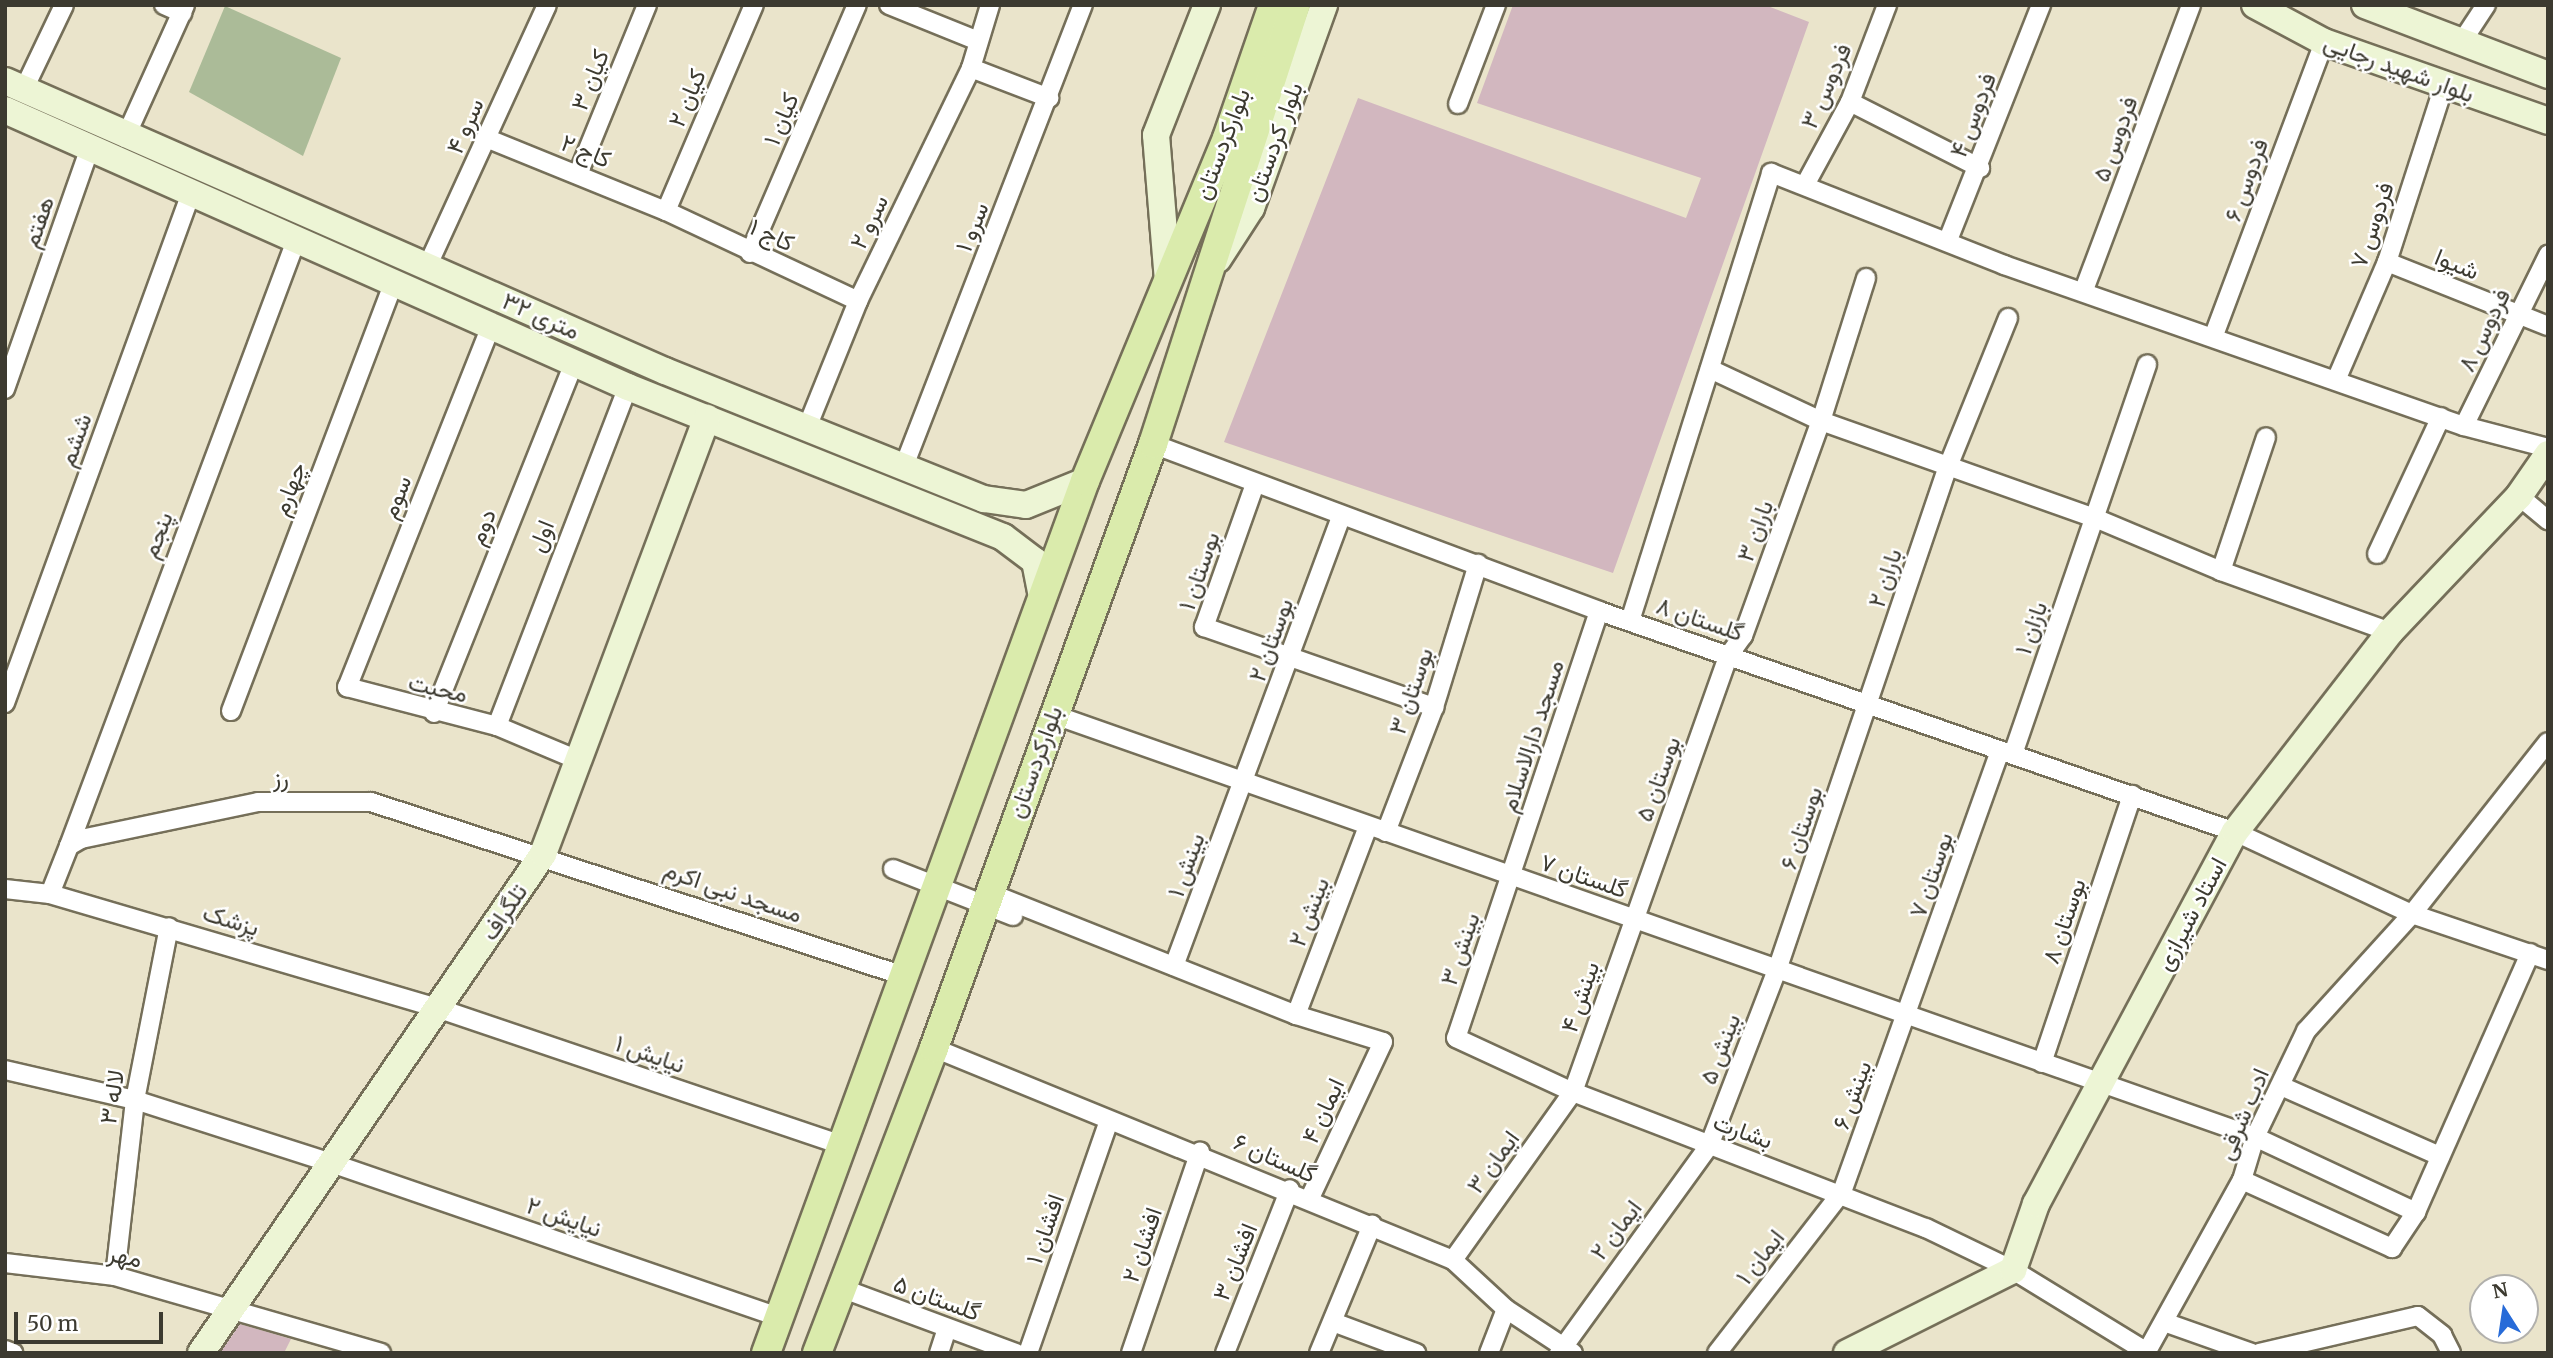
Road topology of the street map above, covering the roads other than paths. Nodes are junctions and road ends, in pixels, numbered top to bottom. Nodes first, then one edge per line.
1 (64, 5) edge
2 (164, 5) edge
3 (547, 5) edge
4 (647, 5) edge
5 (754, 5) edge
6 (857, 5) edge
7 (888, 5) edge
8 (990, 5) edge
9 (1083, 5) edge
10 (1207, 5) edge
11 (1273, 5) edge
12 (1296, 5) edge
13 (1324, 5) edge
14 (1496, 5) edge
15 (1887, 5) edge
16 (2041, 5) edge
17 (2191, 5) edge
18 (2255, 5) edge
19 (2365, 5) edge
20 (2486, 5) edge
21 (183, 9) edge
22 (2463, 40) junction
23 (978, 41) junction
24 (2324, 42) junction
25 (971, 68) junction
26 (2545, 70) edge
27 (15, 85) edge
28 (2444, 85) junction
29 (1049, 98) junction
30 (1850, 102) junction
31 (1458, 104) dead end
32 (5, 110) edge
33 (2548, 121) edge
34 (486, 138) junction
35 (121, 150) junction
36 (89, 151) junction
37 (1980, 167) junction
38 (578, 174) junction
39 (1805, 185) junction
40 (191, 193) junction
41 (666, 211) junction
42 (1948, 240) junction
43 (295, 243) junction
44 (750, 253) junction
45 (2548, 255) edge
46 (2387, 262) junction
47 (428, 267) junction
48 (1210, 272) junction
49 (1866, 278) dead end
50 (1168, 281) junction
51 (393, 284) junction
52 (2084, 290) junction
53 (858, 301) junction
54 (2520, 315) junction
55 (2008, 318) dead end
56 (491, 326) junction
57 (2548, 326) edge
58 (2214, 335) junction
59 (575, 360) junction
60 (2147, 364) dead end
61 (1710, 369) junction
62 (2337, 378) junction
63 (628, 387) junction
64 (5, 388) edge
65 (2441, 417) junction
66 (707, 418) junction
67 (1821, 421) junction
68 (808, 425) junction
69 (2464, 426) junction
70 (2266, 437) dead end
71 (1153, 444) junction
72 (2548, 448) edge
73 (2548, 454) edge
74 (904, 466) junction
75 (1947, 469) junction
76 (1085, 481) junction
77 (1255, 485) junction
78 (2519, 496) junction
79 (1342, 515) junction
80 (2095, 518) junction
81 (2548, 520) edge
82 (2377, 554) dead end
83 (1478, 564) junction
84 (2221, 571) junction
85 (1042, 598) junction
86 (1599, 611) junction
87 (1630, 621) junction
88 (2390, 632) junction
89 (1729, 655) junction
90 (1290, 658) junction
91 (347, 687) joint
92 (1871, 701) junction
93 (5, 703) edge
94 (1434, 707) junction
95 (231, 711) dead end
96 (434, 713) junction
97 (1052, 715) junction
98 (497, 726) junction
99 (2548, 742) edge
100 (2006, 752) junction
101 (578, 760) junction
102 (1243, 781) junction
103 (2132, 795) junction
104 (1368, 825) junction
105 (1386, 832) junction
106 (2235, 832) junction
107 (69, 846) junction
108 (543, 854) junction
109 (892, 869) dead end
110 (1511, 876) junction
111 (940, 887) junction
112 (5, 889) edge
113 (50, 894) junction
114 (986, 898) junction
115 (2412, 914) junction
116 (1013, 916) dead end
117 (1633, 919) junction
118 (169, 927) junction
119 (2529, 953) junction
120 (2548, 960) edge
121 (1174, 966) junction
122 (1777, 970) junction
123 (907, 977) junction
124 (440, 1009) junction
125 (1296, 1015) junction
126 (1908, 1016) junction
127 (1456, 1038) joint
128 (934, 1048) junction
129 (2042, 1063) junction
130 (5, 1070) edge
131 (2100, 1084) junction
132 (2281, 1086) junction
133 (1573, 1092) junction
134 (135, 1100) junction
135 (1109, 1121) junction
136 (2255, 1137) junction
137 (845, 1146) junction
138 (1709, 1146) junction
139 (1200, 1152) junction
140 (2440, 1156) junction
141 (334, 1164) junction
142 (2242, 1180) junction
143 (1290, 1189) junction
144 (1842, 1192) junction
145 (1308, 1200) junction
146 (2416, 1212) junction
147 (1372, 1226) junction
148 (1453, 1260) junction
149 (5, 1263) edge
150 (2013, 1270) junction
151 (115, 1276) junction
152 (841, 1289) junction
153 (1506, 1309) junction
154 (232, 1310) junction
155 (779, 1317) junction
156 (1333, 1322) junction
157 (2164, 1322) junction
158 (947, 1328) junction
159 (5, 1350) edge
160 (1565, 1350) edge
161 (2147, 1352) edge
162 (13, 1353) edge
163 (201, 1353) edge
164 (382, 1353) edge
165 (766, 1353) edge
166 (817, 1353) edge
167 (939, 1353) edge
168 (1016, 1353) edge
169 (1028, 1353) edge
170 (1131, 1353) edge
171 (1225, 1353) edge
172 (1318, 1353) edge
173 (1416, 1353) edge
174 (1489, 1353) edge
175 (1717, 1353) edge
176 (1847, 1353) edge
177 (2252, 1353) edge
178 (2259, 1353) edge
179 (2451, 1353) edge

1 - 27 street
2 - 21 street
3 - 34 street, سرو ۴
4 - 38 street, کیان ۳
5 - 41 street, کیان ۲
6 - 44 street, کیان ۱
7 - 23 street
8 - 23 street, سرو ۲
9 - 29 street, سرو ۱
10 - 50 street, بلوارکردستان
11 - 50 main road, بلوارکردستان
12 - 48 main road, بلوارکردستان
13 - 48 street, بلوار کردستان
14 - 31 street
15 - 30 street, فردوس ۳
16 - 37 street, فردوس ۴
17 - 52 street, فردوس ۵
18 - 24 street, بلوار شهید رجایی
19 - 22 street, بلوار شهید رجایی
20 - 22 street
21 - 35 street
22 - 26 street, بلوار شهید رجایی
23 - 25 street, سرو ۲
24 - 28 street, بلوار شهید رجایی
24 - 58 street, فردوس ۶
25 - 29 street
25 - 53 street, سرو ۲
27 - 35 street, ۳۲ متری
28 - 33 street, بلوار شهید رجایی
28 - 46 street, فردوس ۷
29 - 74 street, سرو ۱
30 - 37 street
30 - 39 street, فردوس ۳
32 - 36 street, ۳۲ متری
34 - 38 street, کاج ۲
34 - 47 street, سرو ۴
35 - 36 street, ۳۲ متری
35 - 40 street, ۳۲ متری
35 - 47 street, ۳۲ متری
36 - 64 street, هفتم
37 - 42 street, فردوس ۴
38 - 41 street, کاج ۲
39 - 42 street
39 - 61 street
40 - 43 street, ۳۲ متری
40 - 93 street, ششم
41 - 44 street, کاج ۱
42 - 52 street
43 - 51 street, ۳۲ متری
43 - 107 street, پنجم
44 - 53 street, کاج ۱
45 - 54 street, فردوس ۸
46 - 54 street, شیوا
46 - 62 street, فردوس ۷
47 - 68 street, ۳۲ متری
48 - 71 main road, بلوارکردستان
49 - 67 street
50 - 76 main road, بلوارکردستان
51 - 56 street, ۳۲ متری
51 - 95 street, چهارم
52 - 58 street
53 - 68 street, سرو ۲
54 - 57 street, شیوا
54 - 69 street, فردوس ۸
55 - 75 street
56 - 59 street, ۳۲ متری
56 - 91 street, سوم
58 - 62 street
59 - 63 street, ۳۲ متری
59 - 96 street, دوم
60 - 80 street
61 - 67 street
61 - 87 street
62 - 65 street
63 - 66 street, ۳۲ متری
63 - 98 street, اول
65 - 69 street
65 - 82 street
66 - 85 street, ۳۲ متری
66 - 101 street, تلگراف
67 - 75 street
67 - 89 street, باران ۳
68 - 74 street, ۳۲ متری
69 - 72 street
70 - 84 street
71 - 77 street, گلستان ۸
71 - 97 main road, بلوارکردستان
73 - 78 street, استاد شیرازی
74 - 76 street, ۳۲ متری
75 - 80 street
75 - 92 street, باران ۲
76 - 85 main road, بلوارکردستان
77 - 79 street, گلستان ۸
77 - 90 street, بوستان ۱
78 - 81 street
78 - 88 street, استاد شیرازی
79 - 83 street, گلستان ۸
79 - 90 street, بوستان ۲
80 - 84 street
80 - 100 street, بازان ۱
83 - 86 street, گلستان ۸
83 - 94 street, بوستان ۳
84 - 88 street
85 - 111 main road, بلوارکردستان
86 - 87 street, گلستان ۸
86 - 110 street, مسجد دارالاسلام
87 - 89 street, گلستان ۸
88 - 106 street, استاد شیرازی
89 - 92 street, گلستان ۸
89 - 117 street, بوستان ۵
90 - 94 street
90 - 102 street, بوستان ۲
91 - 96 street, محبت
92 - 100 street, گلستان ۸
92 - 122 street, بوستان ۶
94 - 105 street, بوستان ۳
96 - 98 street, محبت
97 - 102 street, گلستان ۷
97 - 114 main road, بلوارکردستان
98 - 101 street, محبت
99 - 115 street, ادب شرقی
100 - 103 street, گلستان ۸
100 - 126 street, بوستان ۷
101 - 108 street, تلگراف
102 - 104 street, گلستان ۷
102 - 121 street, بینش ۱
103 - 106 street, گلستان ۸
103 - 129 street, بوستان ۸
104 - 105 street, گلستان ۷
104 - 125 street, بینش ۲
105 - 110 street, گلستان ۷
106 - 115 street, گلستان ۸
106 - 131 street, استاد شیرازی
107 - 108 street, رز
107 - 113 street
108 - 123 street, مسجد نبی اکرم
108 - 124 street, تلگراف
109 - 111 street
110 - 117 street, گلستان ۷
110 - 127 street, بینش ۳
111 - 114 street
111 - 123 main road, بلوارکردستان
112 - 113 street, پزشک
113 - 118 street, پزشک
114 - 116 street
114 - 121 street
114 - 128 main road, بلوارکردستان
115 - 119 street, گلستان ۸
115 - 132 street, ادب شرقی
117 - 122 street, گلستان ۷
117 - 133 street, بینش ۴
118 - 124 street, پزشک
118 - 134 street, لاله ۳
119 - 120 street, گلستان ۸
119 - 140 street
121 - 125 street
122 - 126 street, گلستان ۷
122 - 138 street, بینش ۵
123 - 137 main road, بلوارکردستان
124 - 137 street, نیایش ۱
124 - 141 street, تلگراف
125 - 145 street, ایمان ۴
126 - 129 street, گلستان ۷
126 - 144 street, بینش ۶
127 - 133 street, بشارت
128 - 135 street, گلستان ۶
128 - 152 main road, بلوارکردستان
129 - 131 street, گلستان ۷
130 - 134 street, نیایش ۲
131 - 136 street, گلستان ۷
131 - 150 street, استاد شیرازی
132 - 136 street, ادب شرقی
132 - 140 street
133 - 138 street, بشارت
133 - 148 street, ایمان ۳
134 - 141 street, نیایش ۲
134 - 151 street, لاله ۳
135 - 139 street, گلستان ۶
135 - 169 street, افشان ۱
136 - 142 street, ادب شرقی
136 - 146 street, گلستان ۷
137 - 155 main road, بلوارکردستان
138 - 144 street, بشارت
138 - 160 street, ایمان ۲
139 - 143 street, گلستان ۶
139 - 170 street, افشان ۲
140 - 146 street
141 - 154 street, تلگراف
141 - 155 street, نیایش ۲
142 - 146 street
142 - 157 street, ادب شرقی
143 - 145 street, گلستان ۶
143 - 171 street, افشان ۳
144 - 150 street, بشارت
144 - 175 street, ایمان ۱
145 - 147 street, گلستان ۶
147 - 148 street, گلستان ۶
147 - 156 street
148 - 153 street, گلستان ۶
149 - 151 street, مهر
150 - 161 street, بشارت
150 - 176 street
151 - 154 street, مهر
152 - 158 street, گلستان ۵
152 - 166 main road, بلوارکردستان
153 - 160 street, گلستان ۶
153 - 174 street
154 - 163 street, تلگراف
154 - 164 street, مهر
155 - 165 main road, بلوارکردستان
156 - 172 street
156 - 173 street
157 - 161 street, ادب شرقی
157 - 177 street
158 - 167 street
158 - 168 street, گلستان ۵
159 - 162 street
178 - 179 street

